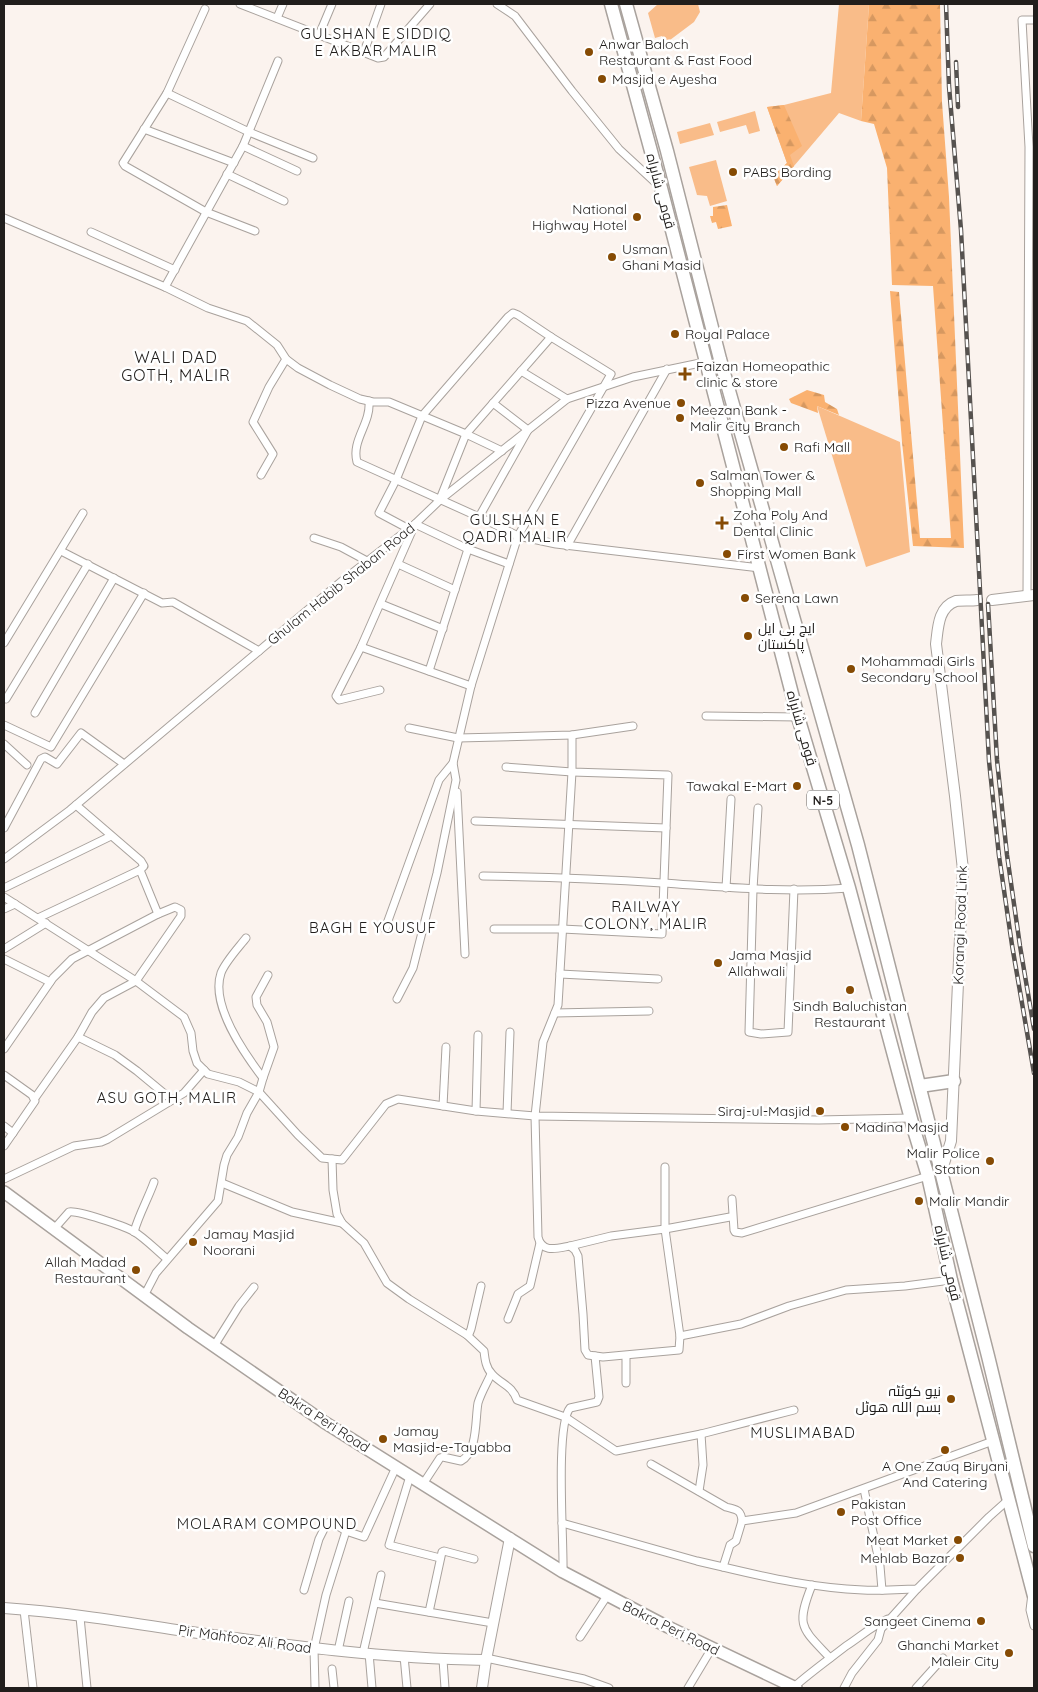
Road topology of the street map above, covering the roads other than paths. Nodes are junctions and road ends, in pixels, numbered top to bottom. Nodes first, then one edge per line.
1 (240, 4) edge
2 (283, 4) edge
3 (332, 4) edge
4 (381, 4) edge
5 (430, 4) edge
6 (496, 4) edge
7 (626, 4) edge
8 (610, 5) edge
9 (205, 9) dead end
10 (277, 18) junction
11 (1034, 20) edge
12 (319, 35) junction
13 (364, 52) junction
14 (278, 61) dead end
15 (167, 93) junction
16 (144, 129) junction
17 (249, 132) junction
18 (243, 146) junction
19 (313, 158) dead end
20 (234, 163) junction
21 (297, 171) dead end
22 (227, 174) junction
23 (661, 188) junction
24 (284, 201) dead end
25 (206, 212) junction
26 (683, 214) junction
27 (4, 218) edge
28 (669, 219) junction
29 (255, 231) dead end
30 (91, 232) dead end
31 (175, 270) junction
32 (165, 287) junction
33 (551, 338) junction
34 (286, 360) junction
35 (705, 362) junction
36 (667, 369) junction
37 (521, 371) junction
38 (604, 387) junction
39 (567, 399) junction
40 (370, 401) junction
41 (493, 403) junction
42 (422, 416) junction
43 (528, 430) junction
44 (466, 434) junction
45 (502, 451) junction
46 (261, 475) dead end
47 (396, 480) junction
48 (440, 500) junction
49 (84, 513) dead end
50 (480, 517) junction
51 (415, 524) junction
52 (409, 529) junction
53 (518, 536) junction
54 (314, 538) dead end
55 (567, 546) junction
56 (468, 549) junction
57 (61, 551) junction
58 (367, 561) junction
59 (88, 564) junction
60 (398, 564) junction
61 (509, 564) junction
62 (760, 568) junction
63 (114, 578) junction
64 (455, 590) junction
65 (144, 593) junction
66 (1030, 595) edge
67 (977, 600) dead end
68 (992, 600) dead end
69 (381, 604) junction
70 (443, 629) junction
71 (4, 643) edge
72 (361, 647) junction
73 (259, 651) junction
74 (429, 671) junction
75 (471, 686) junction
76 (380, 690) dead end
77 (6, 699) dead end
78 (35, 713) dead end
79 (706, 716) dead end
80 (798, 717) junction
81 (4, 725) edge
82 (633, 726) dead end
83 (409, 728) dead end
84 (572, 735) junction
85 (458, 738) junction
86 (4, 744) edge
87 (453, 763) junction
88 (124, 764) junction
89 (26, 765) dead end
90 (506, 767) dead end
91 (572, 772) junction
92 (456, 780) junction
93 (732, 799) dead end
94 (76, 805) junction
95 (758, 808) dead end
96 (475, 821) dead end
97 (569, 824) junction
98 (4, 828) edge
99 (666, 828) junction
100 (111, 836) junction
101 (4, 859) edge
102 (140, 870) junction
103 (483, 876) dead end
104 (566, 878) junction
105 (664, 883) junction
106 (4, 888) edge
107 (726, 888) junction
108 (849, 888) junction
109 (753, 889) junction
110 (794, 889) junction
111 (4, 897) edge
112 (15, 904) junction
113 (4, 909) edge
114 (158, 914) junction
115 (38, 918) junction
116 (46, 923) junction
117 (385, 929) dead end
118 (494, 929) dead end
119 (562, 929) junction
120 (246, 938) dead end
121 (4, 949) edge
122 (90, 950) junction
123 (465, 954) dead end
124 (4, 959) edge
125 (560, 974) junction
126 (268, 975) dead end
127 (658, 979) dead end
128 (50, 982) junction
129 (136, 982) junction
130 (397, 999) dead end
131 (649, 1011) dead end
132 (555, 1013) junction
133 (510, 1032) dead end
134 (478, 1035) dead end
135 (78, 1037) junction
136 (446, 1047) dead end
137 (4, 1049) edge
138 (204, 1070) junction
139 (4, 1075) edge
140 (263, 1078) junction
141 (954, 1081) junction
142 (920, 1086) junction
143 (259, 1092) junction
144 (35, 1098) junction
145 (172, 1100) junction
146 (444, 1106) junction
147 (476, 1110) junction
148 (507, 1113) junction
149 (535, 1116) junction
150 (910, 1118) junction
151 (4, 1126) edge
152 (13, 1133) junction
153 (4, 1146) edge
154 (332, 1159) junction
155 (665, 1167) dead end
156 (941, 1173) junction
157 (928, 1176) junction
158 (4, 1179) edge
159 (154, 1182) dead end
160 (222, 1183) junction
161 (4, 1192) edge
162 (732, 1198) dead end
163 (730, 1217) dead end
164 (342, 1223) junction
165 (665, 1229) junction
166 (54, 1230) junction
167 (134, 1232) junction
168 (540, 1243) junction
169 (570, 1246) junction
170 (167, 1259) junction
171 (951, 1280) junction
172 (481, 1286) dead end
173 (254, 1287) dead end
174 (144, 1296) junction
175 (508, 1319) dead end
176 (467, 1336) junction
177 (680, 1336) junction
178 (214, 1346) junction
179 (595, 1356) junction
180 (626, 1356) junction
181 (491, 1374) junction
182 (626, 1383) dead end
183 (794, 1410) dead end
184 (565, 1418) junction
185 (701, 1434) junction
186 (993, 1441) junction
187 (651, 1464) dead end
188 (396, 1467) junction
189 (410, 1476) junction
190 (423, 1484) junction
191 (864, 1489) junction
192 (699, 1491) junction
193 (1008, 1500) junction
194 (742, 1521) junction
195 (562, 1523) junction
196 (346, 1531) junction
197 (510, 1538) junction
198 (1034, 1546) edge
199 (440, 1558) junction
200 (474, 1560) dead end
201 (723, 1567) junction
202 (562, 1572) junction
203 (381, 1575) dead end
204 (812, 1586) junction
205 (917, 1589) junction
206 (304, 1590) dead end
207 (882, 1590) junction
208 (1033, 1592) edge
209 (607, 1596) junction
210 (349, 1601) dead end
211 (375, 1604) junction
212 (4, 1608) edge
213 (24, 1610) junction
214 (429, 1612) junction
215 (80, 1617) junction
216 (891, 1618) junction
217 (493, 1623) junction
218 (1034, 1626) edge
219 (580, 1637) dead end
220 (712, 1648) junction
221 (314, 1649) junction
222 (338, 1651) junction
223 (366, 1653) junction
224 (404, 1656) junction
225 (830, 1658) junction
226 (942, 1658) dead end
227 (486, 1659) junction
228 (443, 1660) junction
229 (332, 1669) dead end
230 (777, 1684) edge
231 (33, 1688) edge
232 (87, 1688) edge
233 (314, 1688) edge
234 (334, 1688) edge
235 (372, 1688) edge
236 (408, 1688) edge
237 (445, 1688) edge
238 (482, 1688) edge
239 (606, 1688) edge
240 (688, 1688) edge
241 (795, 1688) edge
242 (844, 1688) edge
243 (916, 1688) edge

1 - 10 street
2 - 10 street
3 - 12 street
4 - 13 street
5 - 13 street
6 - 23 street
7 - 26 highway, قومی شاہراہ / N-5
8 - 23 highway, قومی شاہراہ / N-5
9 - 15 street
10 - 12 street
11 - 66 street
12 - 13 street
14 - 17 street
15 - 16 street
15 - 17 street
16 - 20 street
16 - 25 street
17 - 18 street
17 - 19 street
18 - 20 street
18 - 21 street
20 - 22 street
22 - 24 street
22 - 25 street
23 - 28 highway, قومی شاہراہ / N-5
25 - 29 street
25 - 31 street
26 - 28 highway
26 - 142 highway, قومی شاہراہ / N-5
27 - 32 street
28 - 35 highway, قومی شاہراہ / N-5
30 - 31 street
31 - 32 street
32 - 34 street
33 - 37 street
33 - 38 street
33 - 42 street
34 - 40 street
34 - 46 street
35 - 36 street, Ghulam Habib Shaban Road
35 - 62 highway, قومی شاہراہ / N-5
36 - 38 street, Ghulam Habib Shaban Road
36 - 55 street
37 - 39 street
37 - 41 street
38 - 39 street, Ghulam Habib Shaban Road
38 - 53 street
39 - 43 street, Ghulam Habib Shaban Road
40 - 42 street
40 - 47 street
41 - 43 street
41 - 44 street
42 - 44 street
42 - 47 street
43 - 45 street, Ghulam Habib Shaban Road
43 - 50 street
44 - 45 street
44 - 48 street
45 - 48 street, Ghulam Habib Shaban Road
47 - 48 street
47 - 52 street
48 - 50 street
48 - 51 street, Ghulam Habib Shaban Road
49 - 57 street
50 - 53 street
51 - 52 street, Ghulam Habib Shaban Road
51 - 56 street
51 - 60 street
52 - 58 street, Ghulam Habib Shaban Road
53 - 55 street
53 - 61 street
54 - 58 street
55 - 62 street
56 - 61 street
56 - 64 street
57 - 59 street
57 - 71 street
58 - 73 street, Ghulam Habib Shaban Road
59 - 63 street
59 - 77 street
60 - 64 street
60 - 69 street
61 - 75 street
62 - 80 highway, قومی شاہراہ / N-5
63 - 65 street
63 - 78 street
64 - 70 street
65 - 73 street
65 - 81 street
66 - 68 main road
67 - 141 main road, Korangi Road Link
69 - 70 street
69 - 72 street
70 - 74 street
72 - 74 street
72 - 76 street
73 - 88 street, Ghulam Habib Shaban Road
74 - 75 street
75 - 85 street
79 - 80 street
80 - 108 highway, قومی شاہراہ / N-5
82 - 84 street
83 - 85 street
84 - 85 street
84 - 91 street
85 - 87 street
86 - 89 street
87 - 92 street
87 - 117 street
88 - 94 street, Ghulam Habib Shaban Road
88 - 98 street
90 - 91 street
91 - 97 street
91 - 99 street
92 - 123 street
92 - 130 street
93 - 107 street
94 - 100 street
94 - 101 street, Ghulam Habib Shaban Road
95 - 109 street
96 - 97 street
97 - 99 street
97 - 104 street
99 - 105 street
100 - 102 street
100 - 106 street
102 - 114 street
102 - 115 street
103 - 104 street
104 - 105 street
104 - 119 street
105 - 107 street
105 - 119 street
107 - 109 street
108 - 110 street
108 - 150 highway, قومی شاہراہ / N-5
109 - 110 street
109 - 110 street
111 - 112 street
112 - 113 street
112 - 115 street
114 - 122 street
114 - 129 street
115 - 116 street
116 - 121 street
116 - 122 street
118 - 119 street
119 - 125 street
120 - 140 street
122 - 128 street
122 - 129 street
124 - 128 street
125 - 127 street
125 - 132 street
126 - 140 street
128 - 137 street
129 - 135 street
129 - 138 street
131 - 132 street
132 - 149 street
133 - 148 street
134 - 147 street
135 - 144 street
135 - 145 street
136 - 146 street
138 - 143 street
138 - 145 street
139 - 144 street
140 - 143 street
141 - 142 highway
141 - 156 main road, Korangi Road Link
142 - 156 highway, قومی شاہراہ / N-5
143 - 154 street
143 - 160 street
144 - 152 street
145 - 158 street
146 - 147 street
146 - 154 street
147 - 148 street
148 - 149 street
149 - 150 street
149 - 168 street
150 - 157 highway, قومی شاہراہ / N-5
151 - 152 street
152 - 153 street
154 - 164 street
155 - 165 street
156 - 157 main road
156 - 198 highway, قومی شاہراہ / N-5
157 - 162 street
157 - 171 highway, قومی شاہراہ / N-5
159 - 167 street
160 - 164 street
160 - 170 street
161 - 166 main road, Bakra Peri Road
163 - 165 street
164 - 176 street
165 - 169 street
165 - 177 street
166 - 167 street
166 - 174 main road, Bakra Peri Road
167 - 170 street
168 - 169 street
168 - 175 street
169 - 179 street
170 - 174 street
171 - 177 street
171 - 186 highway, قومی شاہراہ / N-5
172 - 176 street
173 - 178 street
174 - 178 main road, Bakra Peri Road
176 - 181 street
177 - 180 street
178 - 188 main road, Bakra Peri Road
179 - 180 street
179 - 184 street
180 - 182 street
181 - 184 street
181 - 190 street
183 - 185 street
184 - 185 street
184 - 195 street
185 - 192 street
186 - 191 street
186 - 193 highway, قومی شاہراہ / N-5
187 - 192 street
188 - 189 main road, Bakra Peri Road
188 - 196 street
189 - 190 main road, Bakra Peri Road
189 - 199 street
190 - 197 main road, Bakra Peri Road
191 - 194 street
191 - 207 street
192 - 194 street
193 - 205 street
193 - 208 highway, قومی شاہراہ / N-5
194 - 201 street
195 - 201 street
195 - 202 street
196 - 206 street
196 - 221 street
197 - 202 main road, Bakra Peri Road
197 - 217 main road
199 - 200 street
199 - 214 street
201 - 204 street
202 - 209 main road, Bakra Peri Road
203 - 211 street
204 - 207 street
204 - 225 street
205 - 207 street
205 - 216 street
208 - 218 street
209 - 219 street
209 - 220 main road, Bakra Peri Road
210 - 222 street
211 - 214 street
211 - 223 street
212 - 213 main road, Pir Mahfooz Ali Road
213 - 215 main road, Pir Mahfooz Ali Road
213 - 231 street
214 - 217 street
215 - 221 main road, Pir Mahfooz Ali Road
215 - 232 street
216 - 225 street
216 - 242 street
217 - 227 main road
220 - 230 main road, Bakra Peri Road
220 - 240 street
221 - 222 main road, Pir Mahfooz Ali Road
221 - 233 street
222 - 223 main road, Pir Mahfooz Ali Road
223 - 224 main road, Pir Mahfooz Ali Road
223 - 235 street
224 - 228 main road, Pir Mahfooz Ali Road
224 - 236 street
225 - 241 street
226 - 243 street
227 - 228 main road, Pir Mahfooz Ali Road
227 - 238 main road
227 - 239 street
228 - 237 street
229 - 234 street
230 - 241 main road, Bakra Peri Road

